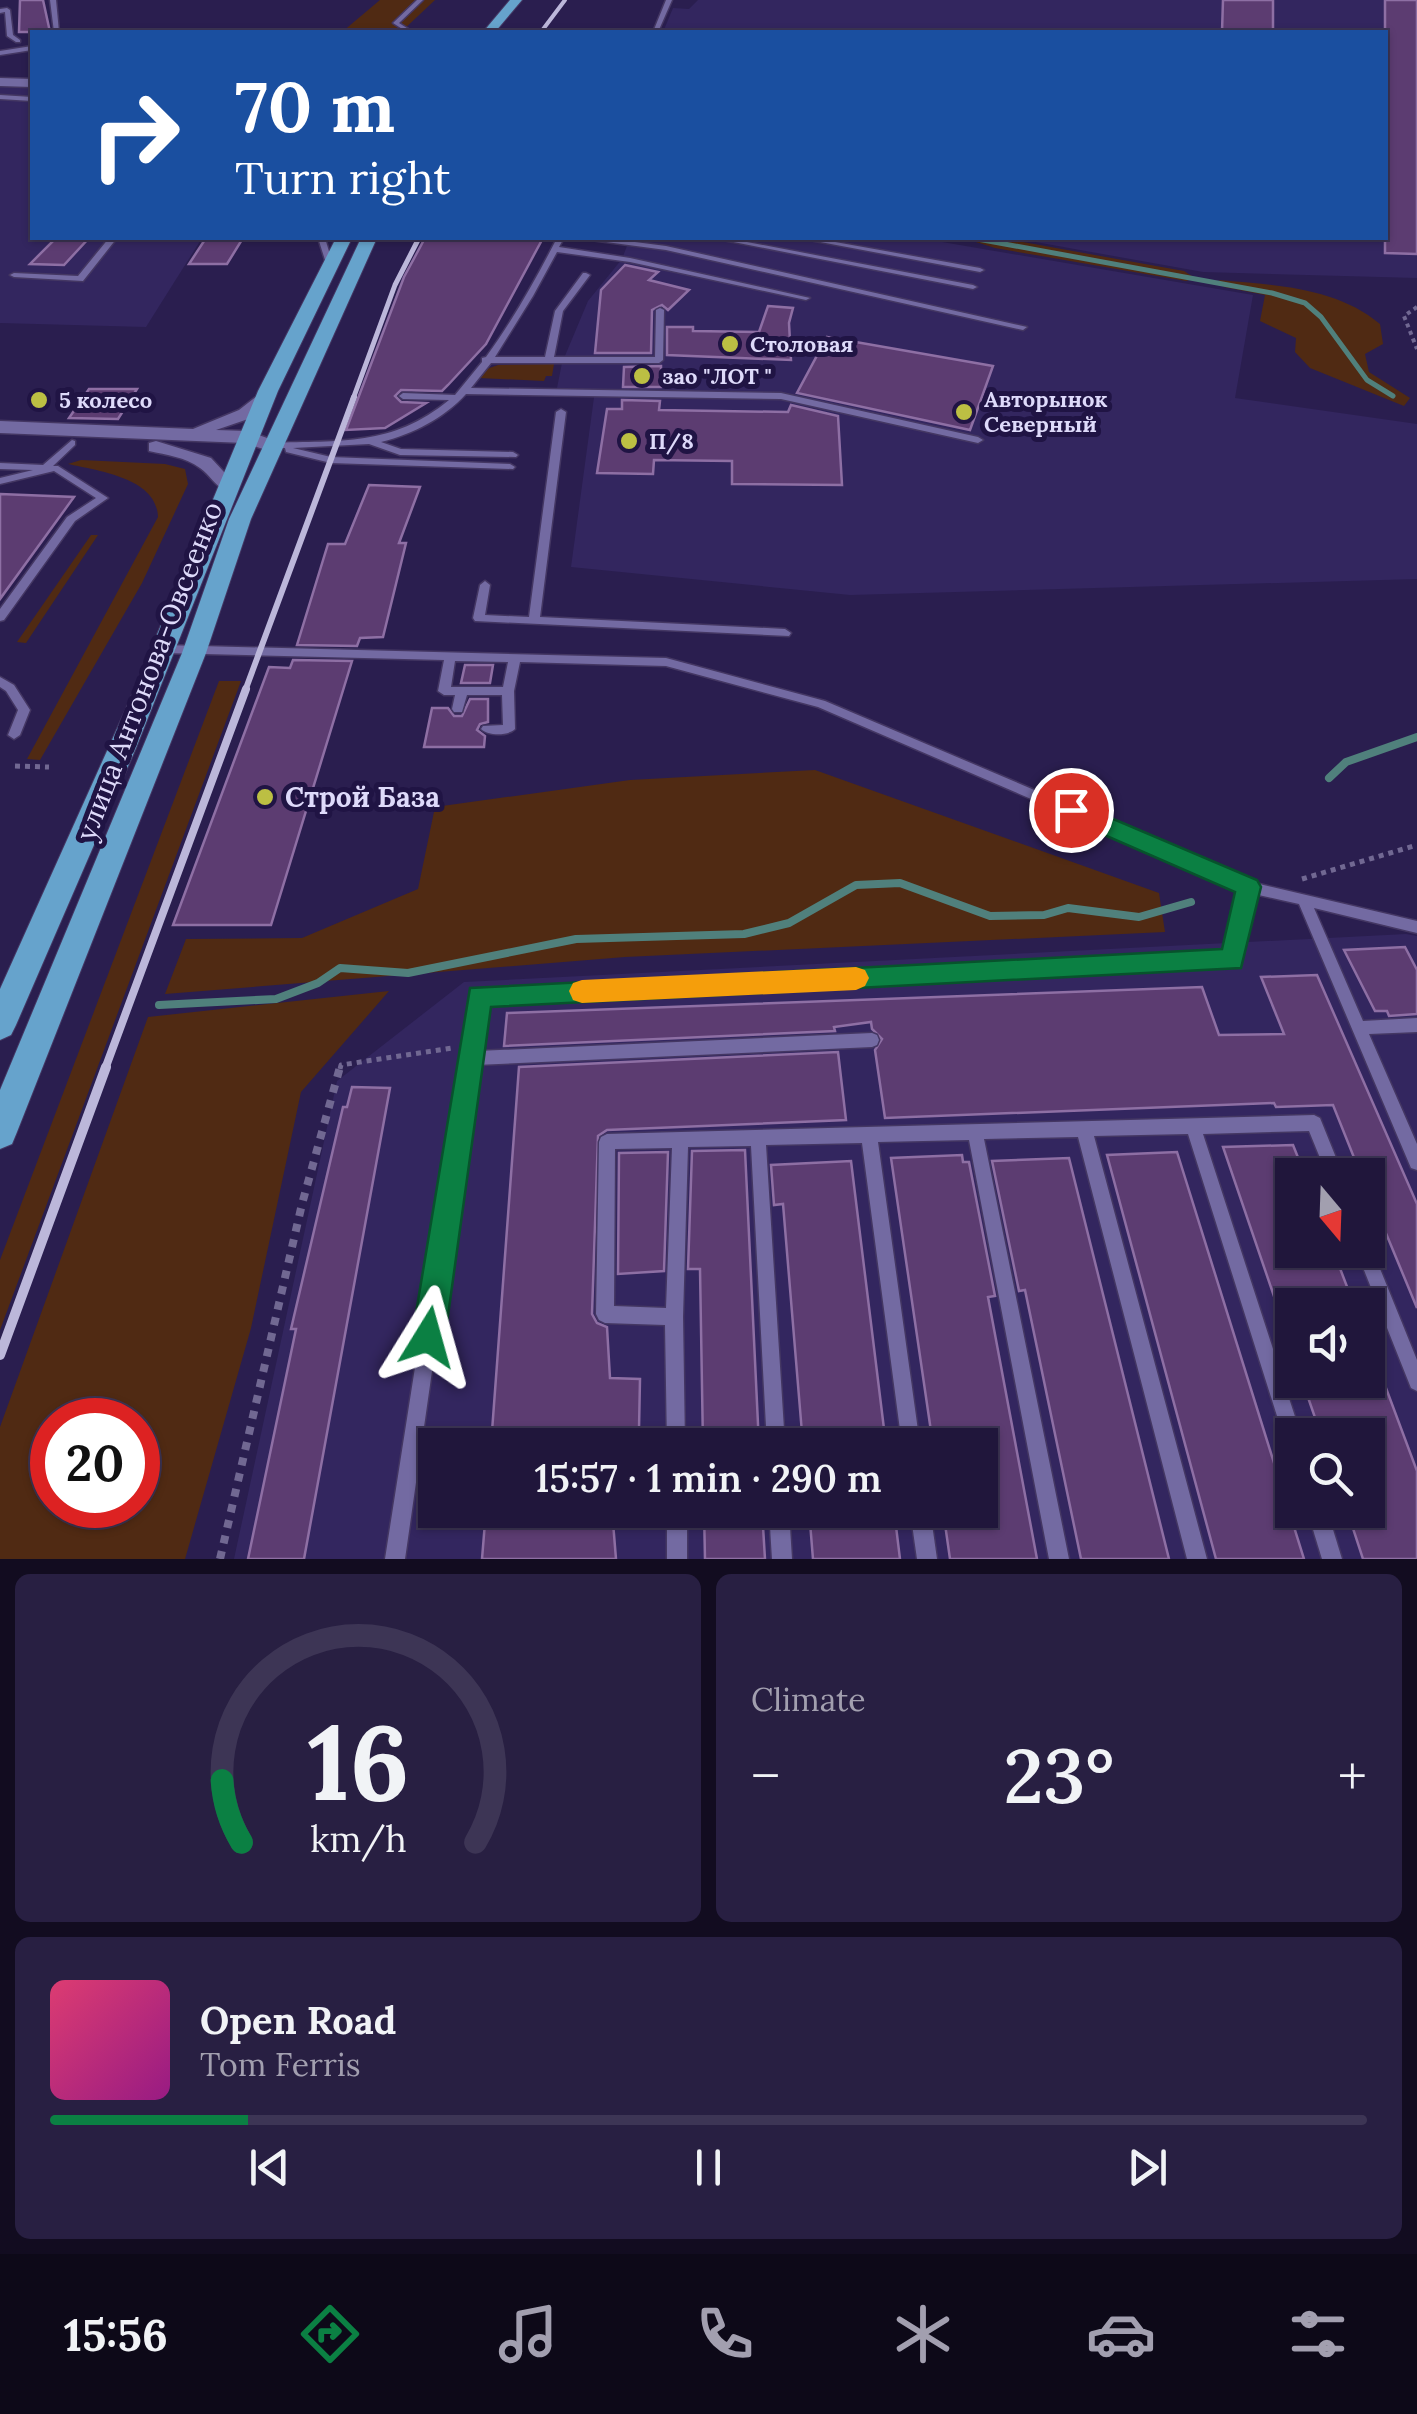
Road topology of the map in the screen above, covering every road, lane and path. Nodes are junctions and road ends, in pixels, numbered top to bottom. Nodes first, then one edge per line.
1 (53, 0) edge
2 (420, 0) edge
3 (516, 0) edge
4 (668, 0) edge
5 (531, 2) edge
6 (0, 11) edge
7 (57, 30) edge
8 (407, 30) edge
9 (491, 30) edge
10 (508, 30) edge
11 (655, 30) edge
12 (30, 48) edge
13 (1, 54) edge
14 (0, 82) edge
15 (30, 83) edge
16 (0, 97) edge
17 (30, 99) edge
18 (111, 240) edge
19 (322, 240) edge
20 (343, 240) edge
21 (368, 240) edge
22 (559, 240) edge
23 (606, 240) edge
24 (727, 240) edge
25 (814, 240) edge
26 (555, 249) junction
27 (330, 263) junction
28 (980, 270) dead end
29 (14, 275) dead end
30 (586, 275) dead end
31 (973, 287) dead end
32 (806, 298) dead end
33 (1417, 307) edge
34 (660, 310) dead end
35 (1023, 327) dead end
36 (1417, 350) edge
37 (486, 360) junction
38 (548, 360) junction
39 (266, 394) junction
40 (460, 394) junction
41 (403, 396) dead end
42 (561, 412) dead end
43 (0, 427) edge
44 (0, 440) edge
45 (978, 440) dead end
46 (160, 441) junction
47 (371, 441) junction
48 (72, 443) junction
49 (244, 444) junction
50 (272, 446) junction
51 (513, 454) dead end
52 (331, 460) junction
53 (0, 466) edge
54 (510, 467) dead end
55 (44, 468) junction
56 (0, 480) edge
57 (226, 485) junction
58 (484, 585) dead end
59 (0, 617) edge
60 (534, 620) junction
61 (785, 632) dead end
62 (163, 649) junction
63 (196, 649) junction
64 (450, 656) junction
65 (515, 658) junction
66 (0, 680) edge
67 (462, 691) junction
68 (508, 691) junction
69 (458, 708) dead end
70 (486, 729) dead end
71 (14, 734) dead end
72 (15, 766) dead end
73 (49, 767) dead end
74 (1417, 845) edge
75 (1249, 887) junction
76 (1271, 891) junction
77 (1303, 899) junction
78 (1417, 927) edge
79 (0, 1025) edge
80 (1417, 1025) edge
81 (1359, 1028) junction
82 (872, 1040) dead end
83 (471, 1051) junction
84 (1398, 1117) junction
85 (1417, 1119) edge
86 (1193, 1126) junction
87 (1084, 1129) junction
88 (0, 1132) edge
89 (976, 1132) junction
90 (869, 1134) junction
91 (758, 1138) junction
92 (680, 1140) junction
93 (1328, 1158) edge
94 (1417, 1162) edge
95 (1371, 1268) edge
96 (674, 1316) junction
97 (1417, 1382) edge
98 (1286, 1418) edge
99 (676, 1428) edge
100 (775, 1428) edge
101 (909, 1428) edge
102 (676, 1528) edge
103 (781, 1528) edge
104 (923, 1528) edge
105 (1322, 1528) edge
106 (220, 1559) edge
107 (396, 1559) edge
108 (677, 1559) edge
109 (782, 1559) edge
110 (927, 1559) edge
111 (1058, 1559) edge
112 (1197, 1559) edge
113 (1332, 1559) edge

1 - 7 lane
2 - 8 lane
3 - 9 highway
4 - 11 lane
5 - 10 highway
6 - 13 lane
12 - 13 lane
14 - 15 main road
16 - 17 lane
18 - 29 lane
19 - 27 lane
20 - 27 highway, улица Антонова-Овсеенко
21 - 50 highway, улица Антонова-Овсеенко
22 - 26 lane
23 - 35 lane
24 - 31 lane
25 - 28 lane
26 - 32 lane
26 - 37 lane
27 - 39 highway, улица Антонова-Овсеенко
30 - 38 lane
33 - 36 path
34 - 38 lane
37 - 38 lane
37 - 40 lane
39 - 46 main road
39 - 49 highway, улица Антонова-Овсеенко
40 - 41 lane
40 - 45 lane
40 - 47 lane
42 - 60 lane
43 - 46 main road
44 - 48 main road
46 - 48 main road
46 - 49 main road
46 - 57 main road
47 - 50 lane
47 - 51 lane
47 - 52 lane
48 - 55 lane
49 - 50 main road
49 - 57 highway, улица Антонова-Овсеенко
50 - 52 lane
50 - 63 highway, улица Антонова-Овсеенко
52 - 54 lane
53 - 55 lane
55 - 56 lane
55 - 59 lane
57 - 62 highway, улица Антонова-Овсеенко
58 - 60 lane
60 - 61 lane
62 - 63 lane
62 - 79 highway, улица Антонова-Овсеенко
63 - 64 lane
63 - 88 highway, улица Антонова-Овсеенко
64 - 65 lane
64 - 67 lane
65 - 68 lane
65 - 75 lane
66 - 71 lane
67 - 68 lane
67 - 69 lane
68 - 70 lane
72 - 73 path
74 - 76 path
75 - 76 lane
75 - 83 lane
76 - 77 lane
77 - 78 lane
77 - 81 lane
80 - 81 lane
81 - 84 lane
82 - 83 lane
83 - 106 path
83 - 107 lane
84 - 85 lane
84 - 94 lane
86 - 87 lane
86 - 93 lane
86 - 98 lane
87 - 89 lane
87 - 112 lane
89 - 90 lane
89 - 111 lane
90 - 91 lane
90 - 101 lane
91 - 92 lane
91 - 100 lane
92 - 96 lane
92 - 96 lane
95 - 97 lane
96 - 99 lane
102 - 108 lane
103 - 109 lane
104 - 110 lane
105 - 113 lane

